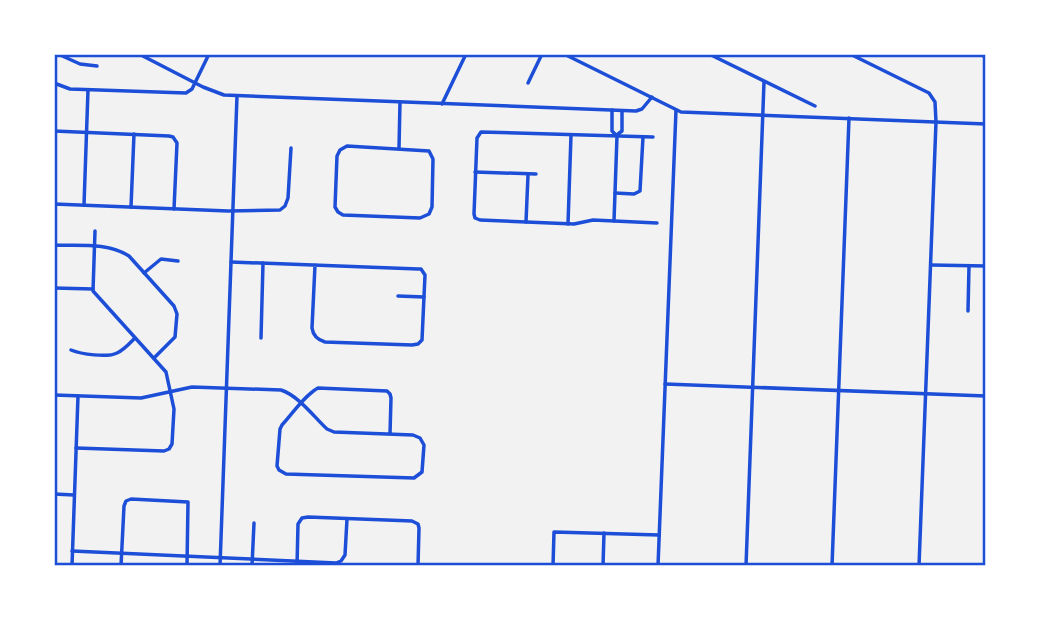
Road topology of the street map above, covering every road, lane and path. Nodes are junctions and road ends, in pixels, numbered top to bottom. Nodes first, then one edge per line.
1 (58, 54) edge
2 (139, 54) edge
3 (209, 54) edge
4 (466, 54) edge
5 (542, 54) edge
6 (564, 54) edge
7 (709, 54) edge
8 (850, 54) edge
9 (982, 54) edge
10 (861, 57) edge
11 (986, 59) edge
12 (97, 66) dead end
13 (195, 82) junction
14 (764, 82) junction
15 (54, 83) edge
16 (528, 83) dead end
17 (88, 90) junction
18 (237, 95) junction
19 (652, 97) junction
20 (400, 102) junction
21 (442, 104) junction
22 (815, 106) dead end
23 (612, 110) junction
24 (676, 110) junction
25 (622, 111) junction
26 (763, 116) junction
27 (849, 118) junction
28 (936, 122) junction
29 (986, 124) edge
30 (54, 131) edge
31 (87, 132) junction
32 (134, 134) junction
33 (571, 134) junction
34 (617, 136) junction
35 (643, 136) junction
36 (653, 137) dead end
37 (291, 148) dead end
38 (398, 148) junction
39 (475, 172) junction
40 (528, 174) junction
41 (536, 174) dead end
42 (615, 193) junction
43 (54, 204) edge
44 (84, 205) junction
45 (131, 207) junction
46 (174, 208) junction
47 (233, 210) junction
48 (614, 221) junction
49 (526, 222) junction
50 (657, 223) dead end
51 (568, 224) junction
52 (95, 232) dead end
53 (54, 246) edge
54 (94, 247) junction
55 (178, 261) dead end
56 (231, 262) junction
57 (263, 264) junction
58 (315, 265) junction
59 (931, 265) junction
60 (969, 266) junction
61 (986, 266) edge
62 (144, 274) junction
63 (54, 288) edge
64 (93, 289) junction
65 (398, 296) dead end
66 (424, 297) junction
67 (968, 311) dead end
68 (135, 338) junction
69 (261, 338) dead end
70 (71, 350) dead end
71 (154, 358) junction
72 (665, 384) junction
73 (227, 388) junction
74 (752, 388) junction
75 (839, 391) junction
76 (170, 392) junction
77 (925, 394) junction
78 (54, 395) edge
79 (78, 396) junction
80 (986, 396) edge
81 (301, 404) junction
82 (390, 434) junction
83 (76, 448) junction
84 (54, 494) edge
85 (74, 495) junction
86 (347, 519) junction
87 (254, 523) dead end
88 (604, 533) junction
89 (659, 535) junction
90 (72, 551) junction
91 (122, 553) junction
92 (188, 555) junction
93 (220, 559) junction
94 (253, 560) junction
95 (297, 564) edge
96 (72, 566) edge
97 (121, 566) edge
98 (187, 566) edge
99 (220, 566) edge
100 (252, 566) edge
101 (376, 566) edge
102 (403, 566) edge
103 (418, 566) edge
104 (553, 566) edge
105 (603, 566) edge
106 (658, 566) edge
107 (746, 566) edge
108 (832, 566) edge
109 (919, 566) edge

1 - 12 street
2 - 13 street
3 - 13 street
4 - 21 street
5 - 16 street
6 - 19 street
7 - 14 street
8 - 10 street
9 - 11 street
10 - 28 street
13 - 17 street
13 - 18 street
14 - 22 street
14 - 26 street
15 - 17 street
17 - 31 street
18 - 20 street
18 - 47 street
19 - 24 street
19 - 25 street
20 - 21 street
20 - 38 street
21 - 23 street
23 - 25 street
23 - 34 street
24 - 26 street
24 - 72 street
25 - 34 street
26 - 27 street
26 - 74 street
27 - 28 street
27 - 75 street
28 - 29 street
28 - 59 street
30 - 31 street
31 - 32 street
31 - 44 street
32 - 45 street
32 - 46 street
33 - 34 street
33 - 39 street
33 - 51 street
34 - 35 street
34 - 42 street
35 - 36 street
35 - 42 street
37 - 47 street
38 - 38 street
39 - 40 street
39 - 49 street
40 - 41 street
40 - 49 street
42 - 48 street
43 - 44 street
44 - 45 street
45 - 46 street
46 - 47 street
47 - 56 street
48 - 50 street
48 - 51 street
49 - 51 street
52 - 54 street
53 - 54 street
54 - 62 street
54 - 64 street
55 - 62 street
56 - 57 street
56 - 73 street
57 - 58 street
57 - 69 street
58 - 66 street
58 - 66 street
59 - 60 street
59 - 77 street
60 - 61 street
60 - 67 street
62 - 71 street
63 - 64 street
64 - 68 street
65 - 66 street
68 - 70 street
68 - 71 street
71 - 76 street
72 - 74 street
72 - 89 street
73 - 76 street
73 - 81 street
73 - 93 street
74 - 75 street
74 - 107 street
75 - 77 street
75 - 108 street
76 - 79 street
76 - 83 street
77 - 80 street
77 - 109 street
78 - 79 street
79 - 83 street
81 - 82 street
81 - 82 street
81 - 82 street
83 - 85 street
84 - 85 street
85 - 90 street
86 - 95 street
86 - 95 street
86 - 103 street
87 - 94 street
88 - 89 street
88 - 104 street
88 - 105 street
89 - 106 street
90 - 91 street
90 - 96 street
91 - 92 street
91 - 92 street
91 - 97 street
92 - 93 street
92 - 98 street
93 - 94 street
93 - 99 street
94 - 95 street
94 - 100 street
101 - 102 street

